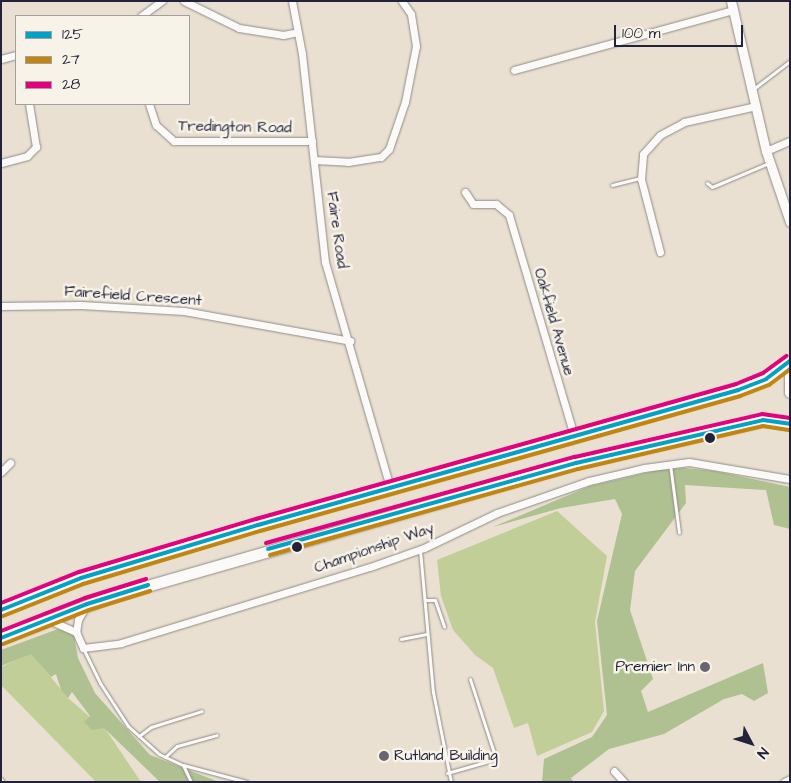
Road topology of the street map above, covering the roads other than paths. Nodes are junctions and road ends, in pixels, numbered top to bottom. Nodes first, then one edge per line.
1 (162, 1) edge
2 (184, 1) edge
3 (292, 1) edge
4 (402, 1) edge
5 (732, 6) edge
6 (142, 15) edge
7 (298, 32) junction
8 (15, 55) edge
9 (1, 59) edge
10 (790, 61) edge
11 (514, 70) dead end
12 (752, 90) junction
13 (29, 105) edge
14 (149, 105) edge
15 (756, 106) junction
16 (312, 141) junction
17 (790, 141) edge
18 (766, 151) junction
19 (314, 160) junction
20 (1, 163) edge
21 (770, 163) junction
22 (641, 178) junction
23 (722, 178) dead end
24 (727, 180) junction
25 (707, 183) dead end
26 (612, 185) dead end
27 (466, 192) dead end
28 (790, 222) edge
29 (660, 252) dead end
30 (1, 306) edge
31 (350, 341) junction
32 (790, 363) edge
33 (790, 392) edge
34 (790, 424) edge
35 (574, 436) junction
36 (10, 463) dead end
37 (670, 464) junction
38 (1, 472) edge
39 (790, 479) edge
40 (390, 487) junction
41 (679, 532) dead end
42 (420, 550) junction
43 (425, 600) junction
44 (88, 604) junction
45 (1, 610) edge
46 (48, 620) junction
47 (444, 626) dead end
48 (76, 632) junction
49 (427, 634) junction
50 (1, 638) edge
51 (401, 639) dead end
52 (83, 648) junction
53 (470, 679) dead end
54 (202, 711) dead end
55 (217, 735) dead end
56 (139, 736) junction
57 (164, 757) junction
58 (182, 765) junction
59 (614, 771) dead end
60 (447, 773) junction
61 (1, 779) edge
62 (790, 779) edge
63 (239, 781) edge
64 (3, 782) edge
65 (191, 782) edge
66 (247, 782) edge
67 (451, 782) edge
68 (624, 782) edge
69 (784, 782) edge

1 - 6 street
2 - 7 street
3 - 7 street, Faire Road
4 - 19 street
5 - 11 street
5 - 12 street
7 - 16 street, Faire Road
8 - 9 street
10 - 12 lane
12 - 15 street
13 - 20 street
14 - 16 street, Tredington Road
15 - 18 street
15 - 22 street
16 - 19 street, Faire Road
17 - 18 street
18 - 21 street
19 - 31 street, Faire Road
21 - 24 lane
21 - 28 street
22 - 26 lane
22 - 29 street
23 - 24 lane
24 - 25 lane
27 - 35 street, Oakfield Avenue
30 - 31 street, Fairefield Crescent
31 - 40 street, Faire Road
32 - 33 highway
32 - 35 highway
34 - 44 highway
35 - 40 highway
36 - 38 street
37 - 39 street, Championship Way
37 - 41 lane
37 - 42 street, Championship Way
40 - 45 highway
42 - 43 lane
42 - 52 street, Championship Way
43 - 47 lane
43 - 49 lane
44 - 46 highway
44 - 48 street
46 - 48 street
46 - 50 highway
48 - 52 street
49 - 51 lane
49 - 60 lane
52 - 56 lane
53 - 60 lane
54 - 56 lane
55 - 57 lane
56 - 57 lane
57 - 58 lane
58 - 63 lane
58 - 65 lane
59 - 68 street
60 - 67 lane
61 - 64 lane
62 - 69 street
63 - 66 lane

